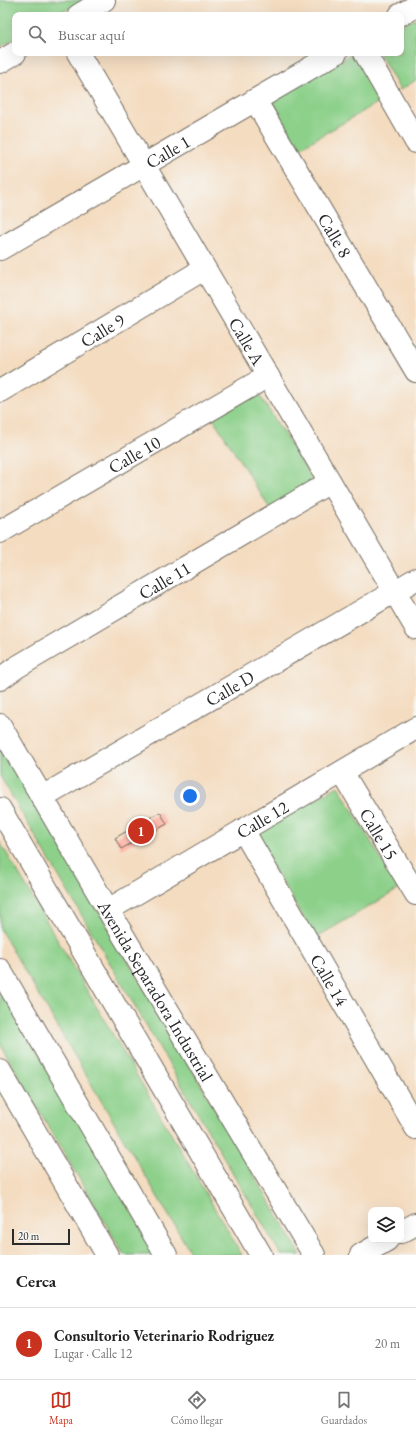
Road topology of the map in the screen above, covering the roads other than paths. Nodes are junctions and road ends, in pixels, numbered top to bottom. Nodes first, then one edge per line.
1 (104, 0) edge
2 (416, 6) edge
3 (84, 12) edge
4 (404, 13) edge
5 (12, 55) edge
6 (80, 56) edge
7 (331, 56) edge
8 (367, 56) edge
9 (0, 62) edge
10 (255, 100) junction
11 (416, 142) edge
12 (144, 165) junction
13 (0, 249) edge
14 (204, 269) junction
15 (416, 371) edge
16 (268, 376) junction
17 (0, 391) edge
18 (330, 482) junction
19 (0, 532) edge
20 (416, 579) edge
21 (394, 591) junction
22 (416, 628) edge
23 (0, 679) edge
24 (0, 725) edge
25 (416, 728) edge
26 (342, 772) junction
27 (42, 797) junction
28 (0, 810) edge
29 (244, 830) junction
30 (416, 894) edge
31 (108, 910) junction
32 (0, 970) edge
33 (0, 1071) edge
34 (416, 1128) edge
35 (416, 1224) edge
36 (404, 1230) edge
37 (382, 1243) edge
38 (107, 1255) edge
39 (166, 1255) edge
40 (261, 1255) edge
41 (314, 1255) edge
42 (360, 1255) edge

1 - 3 street
2 - 4 street
5 - 9 street
6 - 12 street, Calle A
7 - 10 street, Calle 1
8 - 11 street
10 - 12 street, Calle 1
10 - 15 street, Calle 8
12 - 13 street, Calle 1
12 - 14 street, Calle A
14 - 16 street, Calle A
14 - 17 street, Calle 9
16 - 18 street, Calle A
16 - 19 street, Calle 10
18 - 21 street, Calle A
18 - 23 street, Calle 11
20 - 21 street, Calle D
21 - 22 street, Calle A
21 - 27 street, Calle D
24 - 27 street, Avenida Separadora Industrial
25 - 26 street, Calle 12
26 - 29 street, Calle 12
26 - 30 street, Calle 15
27 - 31 street, Avenida Separadora Industrial
28 - 40 street
29 - 31 street, Calle 12
29 - 34 street, Calle 14
31 - 41 street, Avenida Separadora Industrial
32 - 39 street
33 - 38 street
35 - 36 street
37 - 42 street

